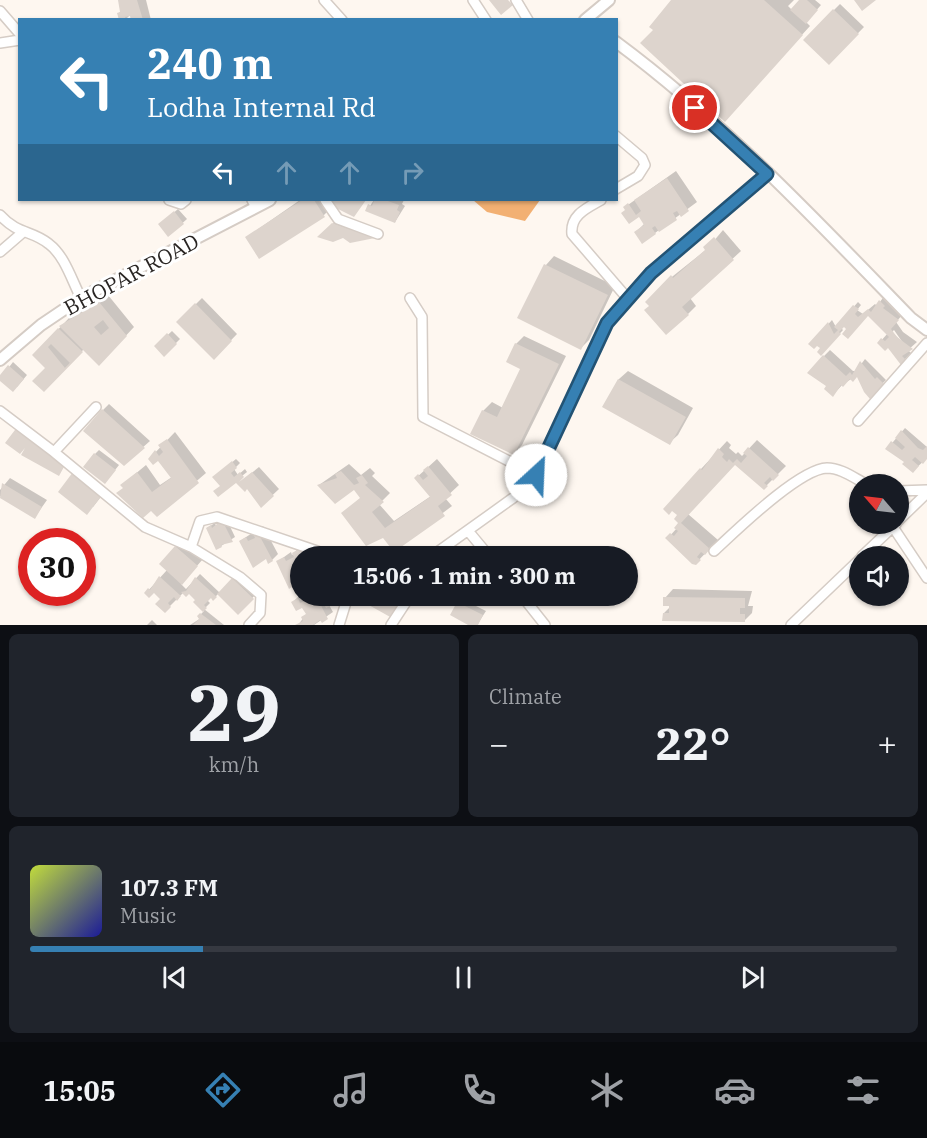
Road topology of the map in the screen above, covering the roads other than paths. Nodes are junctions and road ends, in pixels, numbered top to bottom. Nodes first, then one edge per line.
1 (324, 0) edge
2 (473, 0) edge
3 (516, 0) edge
4 (609, 0) edge
5 (0, 11) edge
6 (340, 18) edge
7 (485, 18) edge
8 (527, 18) edge
9 (587, 18) edge
10 (18, 32) edge
11 (18, 40) edge
12 (0, 43) edge
13 (618, 44) edge
14 (618, 138) edge
15 (767, 174) junction
16 (618, 188) edge
17 (326, 201) edge
18 (599, 201) edge
19 (254, 203) edge
20 (0, 215) edge
21 (22, 233) junction
22 (378, 234) dead end
23 (0, 252) edge
24 (81, 298) junction
25 (411, 298) dead end
26 (628, 299) junction
27 (927, 330) edge
28 (927, 343) edge
29 (0, 360) edge
30 (96, 407) dead end
31 (0, 411) edge
32 (858, 421) dead end
33 (54, 452) junction
34 (536, 475) junction
35 (849, 475) edge
36 (909, 491) edge
37 (927, 492) edge
38 (909, 511) edge
39 (469, 532) junction
40 (886, 534) edge
41 (902, 534) edge
42 (302, 546) edge
43 (446, 546) edge
44 (481, 546) edge
45 (873, 546) edge
46 (191, 547) junction
47 (714, 551) dead end
48 (849, 569) edge
49 (927, 578) edge
50 (345, 606) edge
51 (403, 606) edge
52 (530, 606) edge
53 (539, 616) junction
54 (249, 625) edge
55 (339, 625) edge
56 (391, 625) edge
57 (532, 625) edge
58 (545, 625) edge
59 (791, 625) edge

1 - 6 street
2 - 7 street
3 - 8 street
4 - 9 street
5 - 10 street
11 - 12 street
13 - 15 street
14 - 16 street
15 - 26 street
15 - 27 street
17 - 22 street
18 - 26 street
19 - 24 street, BHOPAR ROAD
20 - 21 street
21 - 23 street
21 - 24 street
24 - 29 street, BHOPAR ROAD
25 - 34 street
26 - 34 street
28 - 32 street
30 - 33 street
31 - 33 street
33 - 46 street
34 - 39 street
35 - 47 street
36 - 37 street
37 - 38 street
39 - 43 street
39 - 44 street
40 - 45 street
41 - 49 street
42 - 46 street
46 - 54 street
48 - 59 street
50 - 55 street
51 - 56 street
52 - 53 street
53 - 57 street
53 - 58 street

